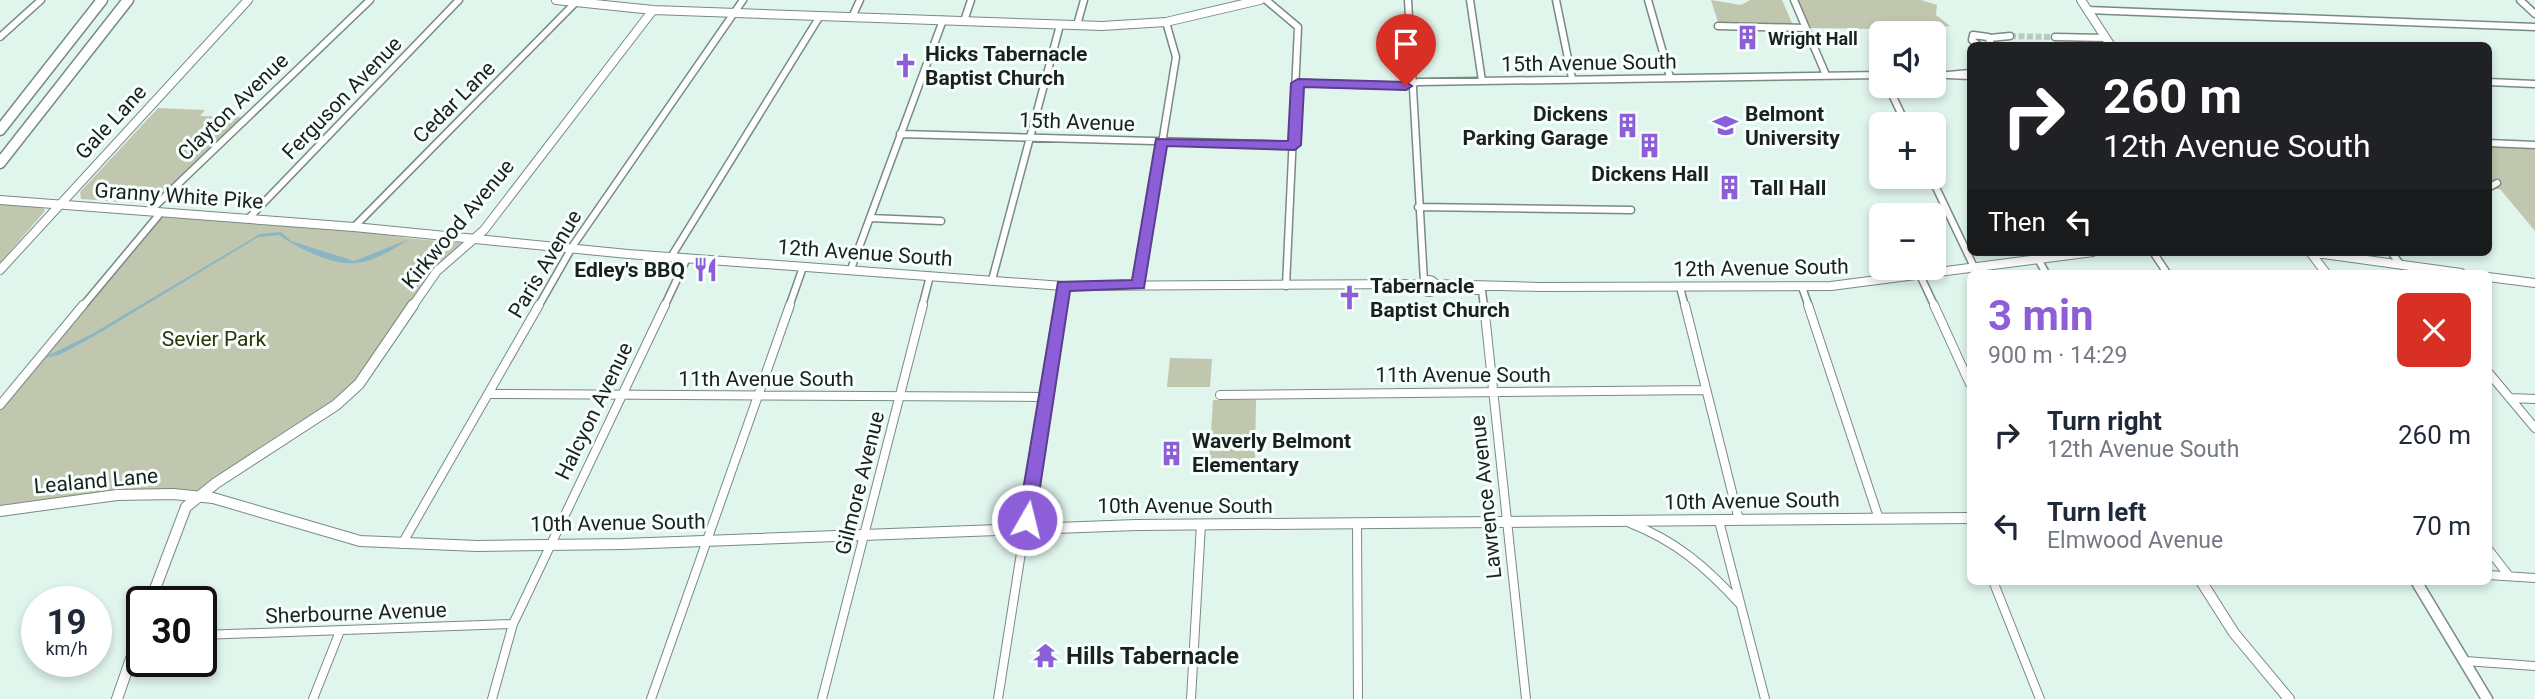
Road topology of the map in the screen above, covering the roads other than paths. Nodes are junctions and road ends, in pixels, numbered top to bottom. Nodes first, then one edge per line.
1 (41, 0) edge
2 (102, 0) edge
3 (128, 0) edge
4 (248, 0) edge
5 (370, 0) edge
6 (459, 0) edge
7 (556, 0) edge
8 (743, 0) edge
9 (860, 0) edge
10 (971, 0) edge
11 (1084, 0) edge
12 (1230, 0) edge
13 (1260, 0) edge
14 (1266, 0) edge
15 (1408, 0) edge
16 (1470, 0) edge
17 (1556, 0) edge
18 (1648, 0) edge
19 (1794, 0) edge
20 (2081, 0) edge
21 (2520, 0) edge
22 (576, 1) edge
23 (1236, 7) junction
24 (653, 10) junction
25 (2087, 10) junction
26 (736, 13) junction
27 (2535, 14) edge
28 (820, 16) junction
29 (852, 17) junction
30 (943, 20) junction
31 (964, 21) junction
32 (1166, 22) junction
33 (1060, 25) junction
34 (1077, 25) junction
35 (1718, 26) dead end
36 (2535, 27) edge
37 (1806, 28) junction
38 (2010, 36) tunnel mouth
39 (0, 37) edge
40 (2055, 37) tunnel mouth
41 (2105, 38) junction
42 (1975, 42) edge
43 (1991, 42) edge
44 (2108, 42) edge
45 (1826, 75) junction
46 (1869, 75) edge
47 (1946, 75) edge
48 (1967, 75) edge
49 (1671, 77) junction
50 (1572, 78) junction
51 (1482, 81) junction
52 (2492, 82) edge
53 (1298, 83) junction
54 (1413, 84) junction
55 (2535, 84) edge
56 (0, 130) edge
57 (900, 134) junction
58 (1030, 138) junction
59 (1161, 142) junction
60 (2492, 143) edge
61 (1295, 145) junction
62 (2535, 145) edge
63 (0, 163) edge
64 (2497, 183) dead end
65 (2492, 186) edge
66 (1937, 189) edge
67 (0, 200) edge
68 (60, 204) junction
69 (1418, 206) junction
70 (1632, 210) dead end
71 (156, 212) junction
72 (248, 219) junction
73 (870, 219) junction
74 (941, 220) dead end
75 (354, 227) junction
76 (473, 240) junction
77 (572, 249) junction
78 (1967, 252) edge
79 (1969, 256) edge
80 (2069, 256) edge
81 (2313, 256) edge
82 (2338, 256) edge
83 (2394, 256) edge
84 (671, 257) junction
85 (687, 258) junction
86 (2039, 261) junction
87 (2401, 265) junction
88 (803, 267) junction
89 (851, 269) junction
90 (1975, 269) junction
91 (0, 270) edge
92 (2044, 270) edge
93 (2324, 270) edge
94 (2438, 270) edge
95 (1946, 272) edge
96 (930, 276) junction
97 (2492, 278) edge
98 (992, 280) junction
99 (1886, 280) edge
100 (1922, 280) edge
101 (2535, 283) edge
102 (1139, 285) junction
103 (1423, 285) junction
104 (1063, 286) junction
105 (1286, 286) junction
106 (1802, 286) junction
107 (1435, 287) junction
108 (1512, 287) junction
109 (1680, 287) junction
110 (1482, 290) junction
111 (1967, 377) edge
112 (2492, 377) edge
113 (1706, 390) junction
114 (1491, 391) junction
115 (488, 394) junction
116 (1220, 395) dead end
117 (621, 396) junction
118 (757, 396) junction
119 (900, 397) junction
120 (1044, 397) junction
121 (2510, 398) junction
122 (2535, 399) edge
123 (0, 405) edge
124 (2535, 428) edge
125 (196, 497) junction
126 (0, 511) edge
127 (1879, 519) junction
128 (1739, 520) junction
129 (1967, 520) edge
130 (1719, 521) junction
131 (1506, 522) junction
132 (1627, 522) junction
133 (1357, 523) junction
134 (1201, 524) junction
135 (1025, 528) junction
136 (865, 535) junction
137 (708, 540) junction
138 (550, 544) junction
139 (402, 545) junction
140 (2492, 554) edge
141 (2492, 575) edge
142 (2509, 576) junction
143 (2535, 578) edge
144 (1995, 585) edge
145 (2204, 585) edge
146 (2418, 585) edge
147 (156, 586) edge
148 (1740, 604) junction
149 (513, 624) junction
150 (340, 631) junction
151 (217, 635) edge
152 (2465, 661) junction
153 (2535, 666) edge
154 (126, 674) edge
155 (117, 699) edge
156 (313, 699) edge
157 (492, 699) edge
158 (651, 699) edge
159 (822, 699) edge
160 (998, 699) edge
161 (1191, 699) edge
162 (1358, 699) edge
163 (1526, 699) edge
164 (1765, 699) edge
165 (2040, 699) edge
166 (2289, 699) edge
167 (2487, 699) edge

1 - 39 street
2 - 56 highway
3 - 63 highway
4 - 68 street, Gale Lane
5 - 71 street, Clayton Avenue
6 - 72 street, Ferguson Avenue
7 - 22 street
8 - 26 street, Paris Avenue
9 - 29 street
10 - 31 street
11 - 34 street
12 - 23 street
13 - 23 street
14 - 53 street
15 - 54 street
16 - 51 street
17 - 50 street
18 - 49 street
19 - 37 street
20 - 25 main road
21 - 27 street
22 - 24 street
22 - 75 street, Cedar Lane
23 - 32 street
24 - 26 street
24 - 76 street, Kirkwood Avenue
25 - 36 street
25 - 41 main road
26 - 28 street
26 - 77 street, Paris Avenue
28 - 29 street
28 - 84 street
29 - 30 street
30 - 31 street
30 - 57 street
31 - 33 street
32 - 34 street
32 - 59 street
33 - 34 street
33 - 58 street
35 - 37 street
37 - 45 street
38 - 43 street
40 - 41 street
41 - 44 main road
42 - 43 street
45 - 46 street, 15th Avenue South
45 - 49 street, 15th Avenue South
47 - 48 street
49 - 50 street, 15th Avenue South
50 - 51 street, 15th Avenue South
51 - 54 street, 15th Avenue South
52 - 55 street
53 - 54 street, 15th Avenue South
53 - 61 street
54 - 69 street
57 - 58 street, 15th Avenue
57 - 73 street
58 - 59 street, 15th Avenue
58 - 98 street
59 - 61 street, 15th Avenue
59 - 102 street
60 - 62 street
61 - 105 street
64 - 65 street
66 - 78 street
67 - 68 main road, Granny White Pike
68 - 71 main road, Granny White Pike
68 - 91 street, Gale Lane
69 - 70 street
69 - 103 street
71 - 72 main road, Granny White Pike
71 - 123 street, Clayton Avenue
72 - 75 main road, Granny White Pike
73 - 74 street
73 - 89 street
75 - 76 main road, 12th Avenue South
76 - 77 main road, 12th Avenue South
76 - 125 street, Kirkwood Avenue
77 - 84 main road, 12th Avenue South
77 - 115 street, Paris Avenue
79 - 90 street
80 - 86 main road, 12th Avenue South
81 - 93 main road
82 - 87 main road
83 - 87 street
84 - 85 main road, 12th Avenue South
85 - 88 main road, 12th Avenue South
85 - 117 street, Halcyon Avenue
86 - 90 main road, 12th Avenue South
86 - 92 street
87 - 94 main road
88 - 89 main road, 12th Avenue South
88 - 118 street
89 - 96 main road, 12th Avenue South
90 - 95 main road, 12th Avenue South
96 - 98 main road, 12th Avenue South
96 - 119 street, Gilmore Avenue
97 - 101 main road
98 - 104 main road, 12th Avenue South
99 - 106 main road, 12th Avenue South
100 - 111 street
102 - 104 main road, 12th Avenue South
102 - 105 main road, 12th Avenue South
103 - 105 main road, 12th Avenue South
103 - 107 street
104 - 120 street
106 - 109 main road, 12th Avenue South
106 - 127 street
107 - 108 main road, 12th Avenue South
107 - 110 main road, 12th Avenue South
108 - 109 main road, 12th Avenue South
108 - 110 main road, 12th Avenue South
109 - 113 street
110 - 114 street, Lawrence Avenue
112 - 121 street
113 - 114 street, 11th Avenue South
113 - 128 street
114 - 116 street, 11th Avenue South
114 - 131 street, Lawrence Avenue
115 - 117 street, 11th Avenue South
115 - 139 street, Paris Avenue
117 - 118 street, 11th Avenue South
117 - 138 street, Halcyon Avenue
118 - 119 street, 11th Avenue South
118 - 137 street
119 - 120 street, 11th Avenue South
119 - 136 street, Gilmore Avenue
120 - 135 street
121 - 122 street
121 - 124 street
125 - 126 street, Lealand Lane
125 - 139 street, 10th Avenue South
125 - 147 street, Kirkwood Avenue
127 - 128 street, 10th Avenue South
127 - 129 street, 10th Avenue South
128 - 130 street, 10th Avenue South
130 - 132 street, 10th Avenue South
130 - 148 street
131 - 132 street, 10th Avenue South
131 - 133 street, 10th Avenue South
131 - 163 street, Lawrence Avenue
132 - 148 street
133 - 134 street, 10th Avenue South
133 - 162 street
134 - 135 street, 10th Avenue South
134 - 161 street
135 - 136 street, 10th Avenue South
135 - 160 street
136 - 137 street, 10th Avenue South
136 - 159 street, Gilmore Avenue
137 - 138 street, 10th Avenue South
137 - 158 street
138 - 139 street, 10th Avenue South
138 - 149 street, Halcyon Avenue
140 - 142 street
141 - 142 street
142 - 143 street
144 - 165 street
145 - 166 street
146 - 152 main road
148 - 164 street
149 - 150 street, Sherbourne Avenue
149 - 157 street, Halcyon Avenue
150 - 151 street, Sherbourne Avenue
150 - 156 street
152 - 153 street
152 - 167 main road
154 - 155 street

